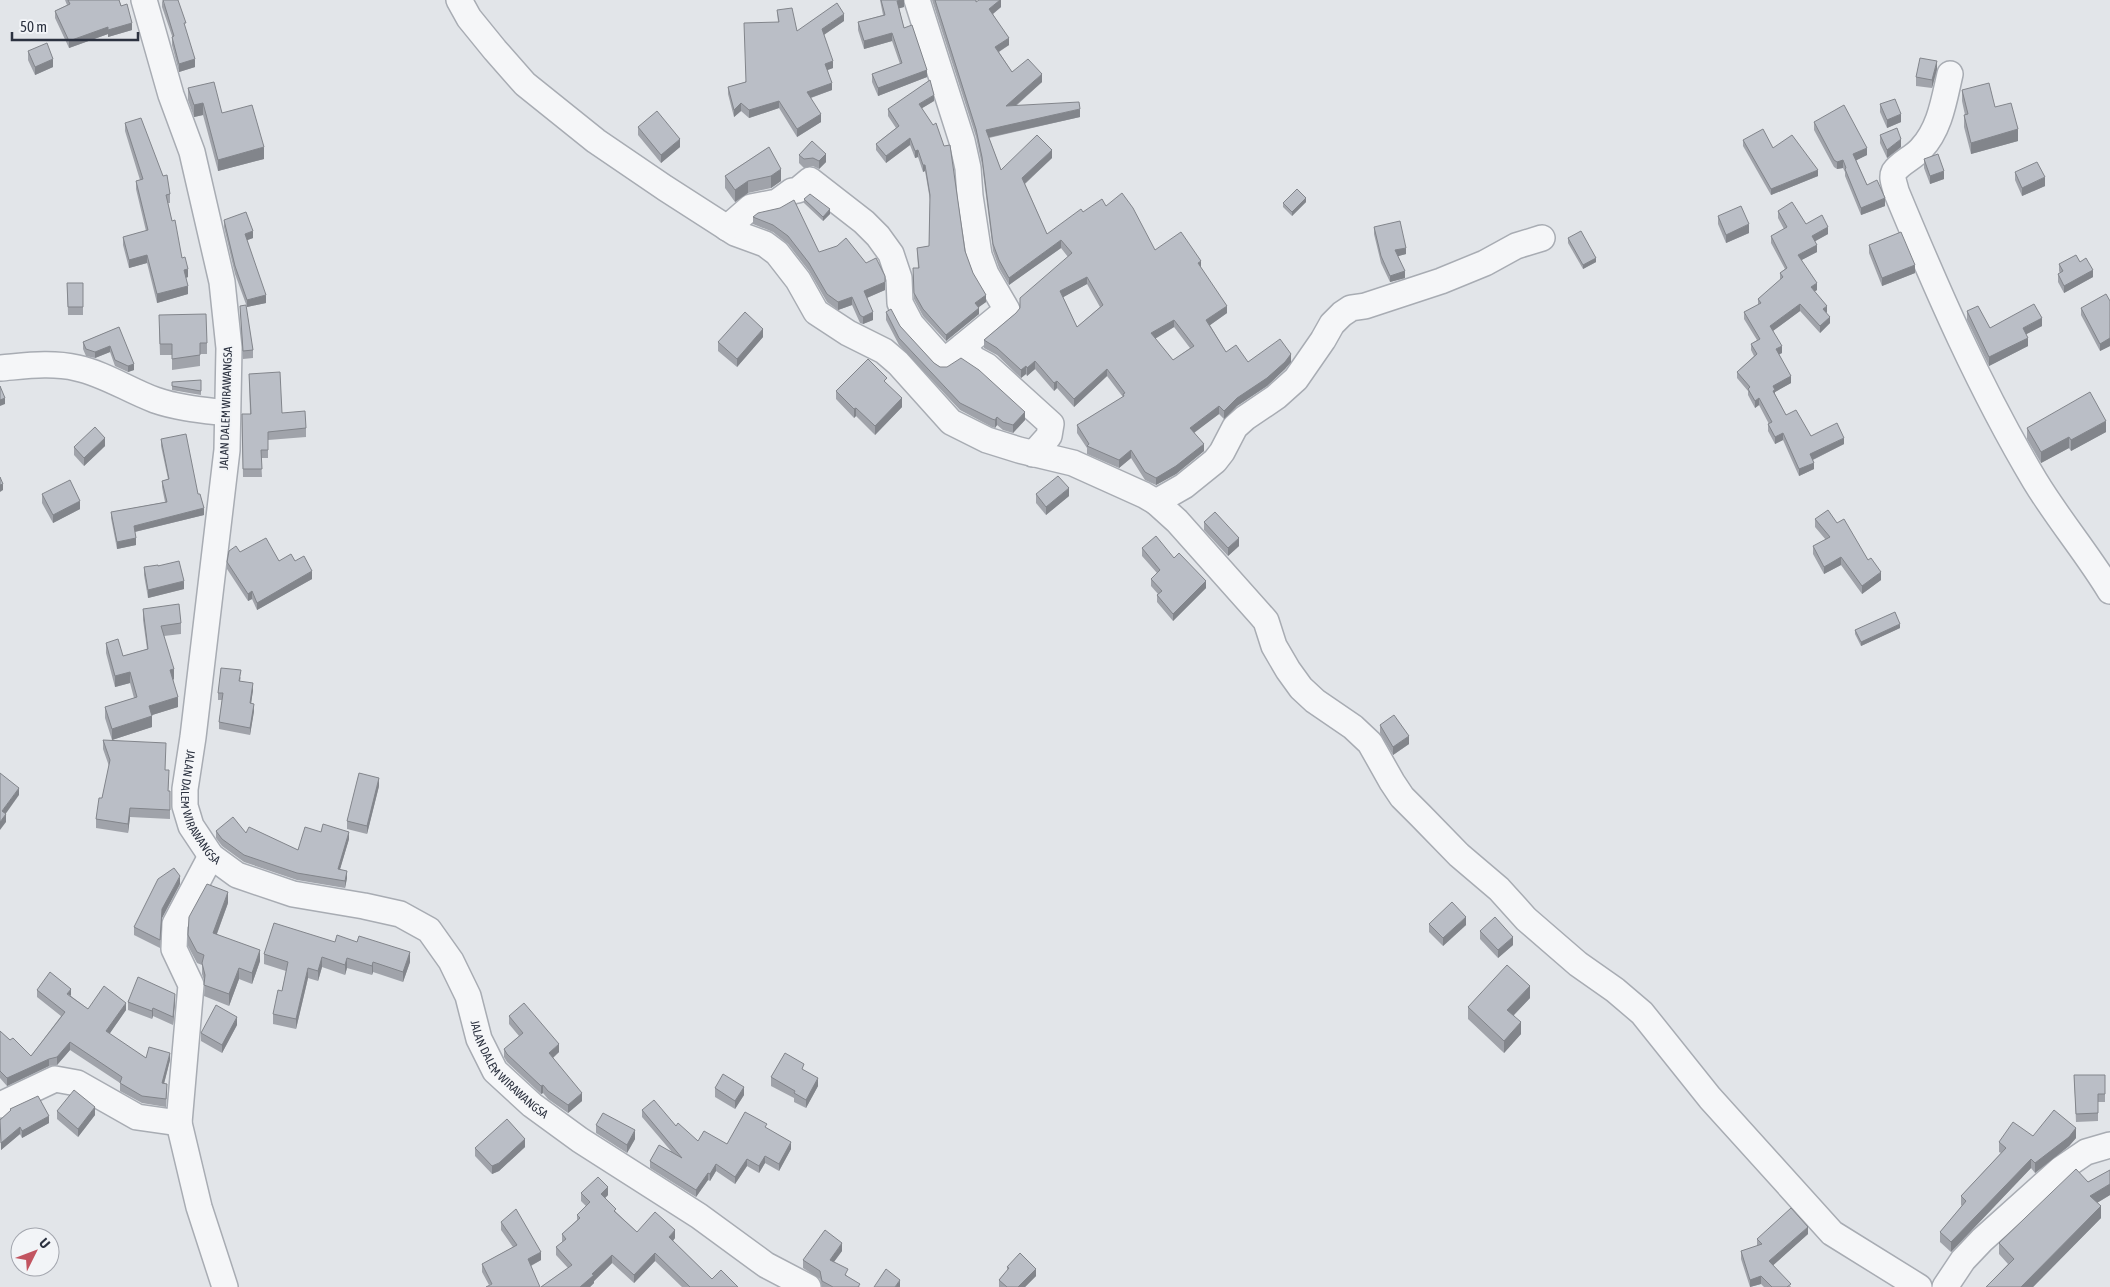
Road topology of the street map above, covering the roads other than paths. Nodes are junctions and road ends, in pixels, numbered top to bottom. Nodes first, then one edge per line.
1 (144, 0) edge
2 (459, 0) edge
3 (917, 0) edge
4 (1950, 74) dead end
5 (727, 228) junction
6 (1542, 238) dead end
7 (963, 346) junction
8 (0, 368) edge
9 (227, 413) junction
10 (1033, 454) junction
11 (1156, 502) junction
12 (2110, 591) edge
13 (211, 856) junction
14 (1, 1103) edge
15 (179, 1123) junction
16 (2110, 1145) edge
17 (225, 1287) edge
18 (808, 1287) edge
19 (1919, 1287) edge
20 (1945, 1287) edge

1 - 9 street, JALAN DALEM WIRAWANGSA
2 - 5 street
3 - 7 street
4 - 12 street
5 - 7 street
5 - 10 street
6 - 11 street
7 - 10 street
8 - 9 street
9 - 13 street, JALAN DALEM WIRAWANGSA
10 - 11 street
11 - 19 street
13 - 15 street
13 - 18 street, JALAN DALEM WIRAWANGSA
14 - 15 street
15 - 17 street
16 - 20 street

